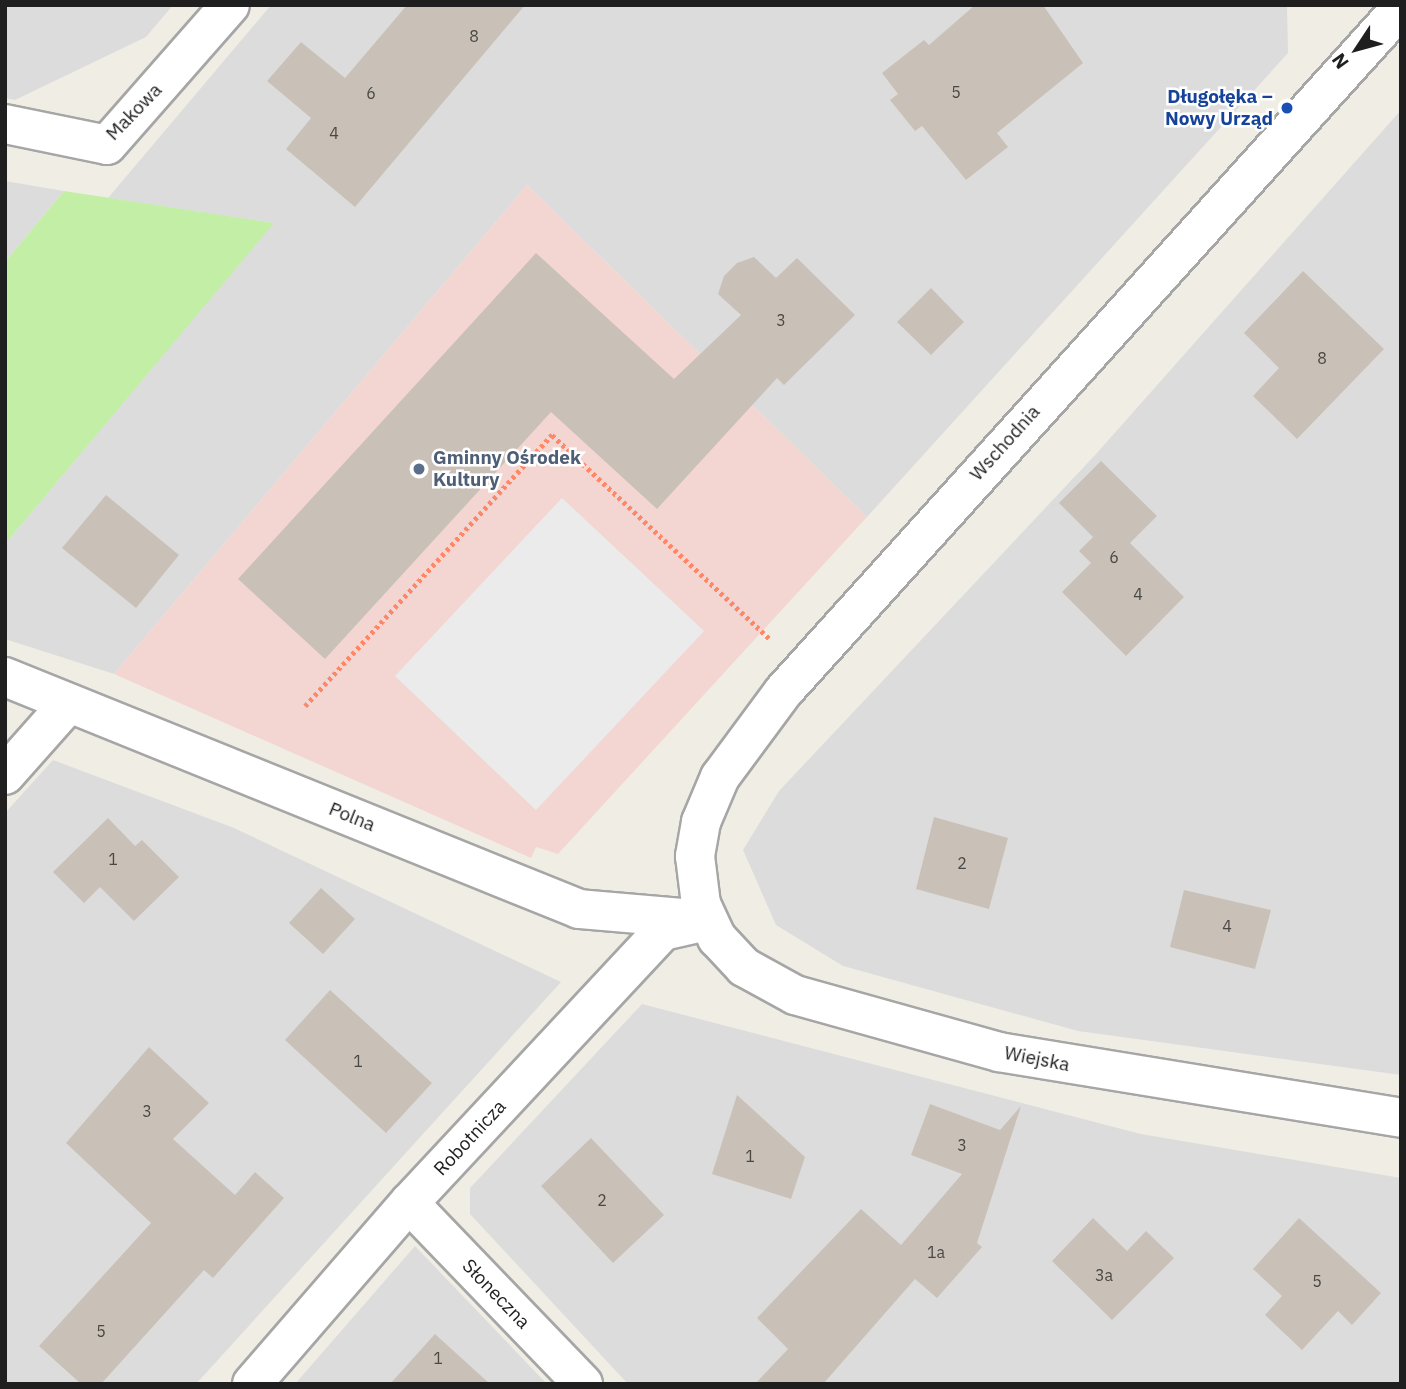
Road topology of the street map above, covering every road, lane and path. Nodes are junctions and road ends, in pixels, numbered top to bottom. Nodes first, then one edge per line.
1 (230, 5) edge
2 (1401, 8) edge
3 (5, 124) edge
4 (776, 645) dead end
5 (5, 677) edge
6 (69, 703) junction
7 (305, 706) dead end
8 (5, 775) edge
9 (707, 920) junction
10 (1401, 1118) edge
11 (410, 1203) junction
12 (251, 1384) edge
13 (583, 1384) edge

1 - 3 street, Makowa
2 - 9 street, Wschodnia
4 - 7 path
5 - 6 street, Polna
6 - 8 street
6 - 9 street, Polna
9 - 10 street, Wiejska
9 - 11 street, Robotnicza
11 - 12 street, Robotnicza
11 - 13 street, Słoneczna

